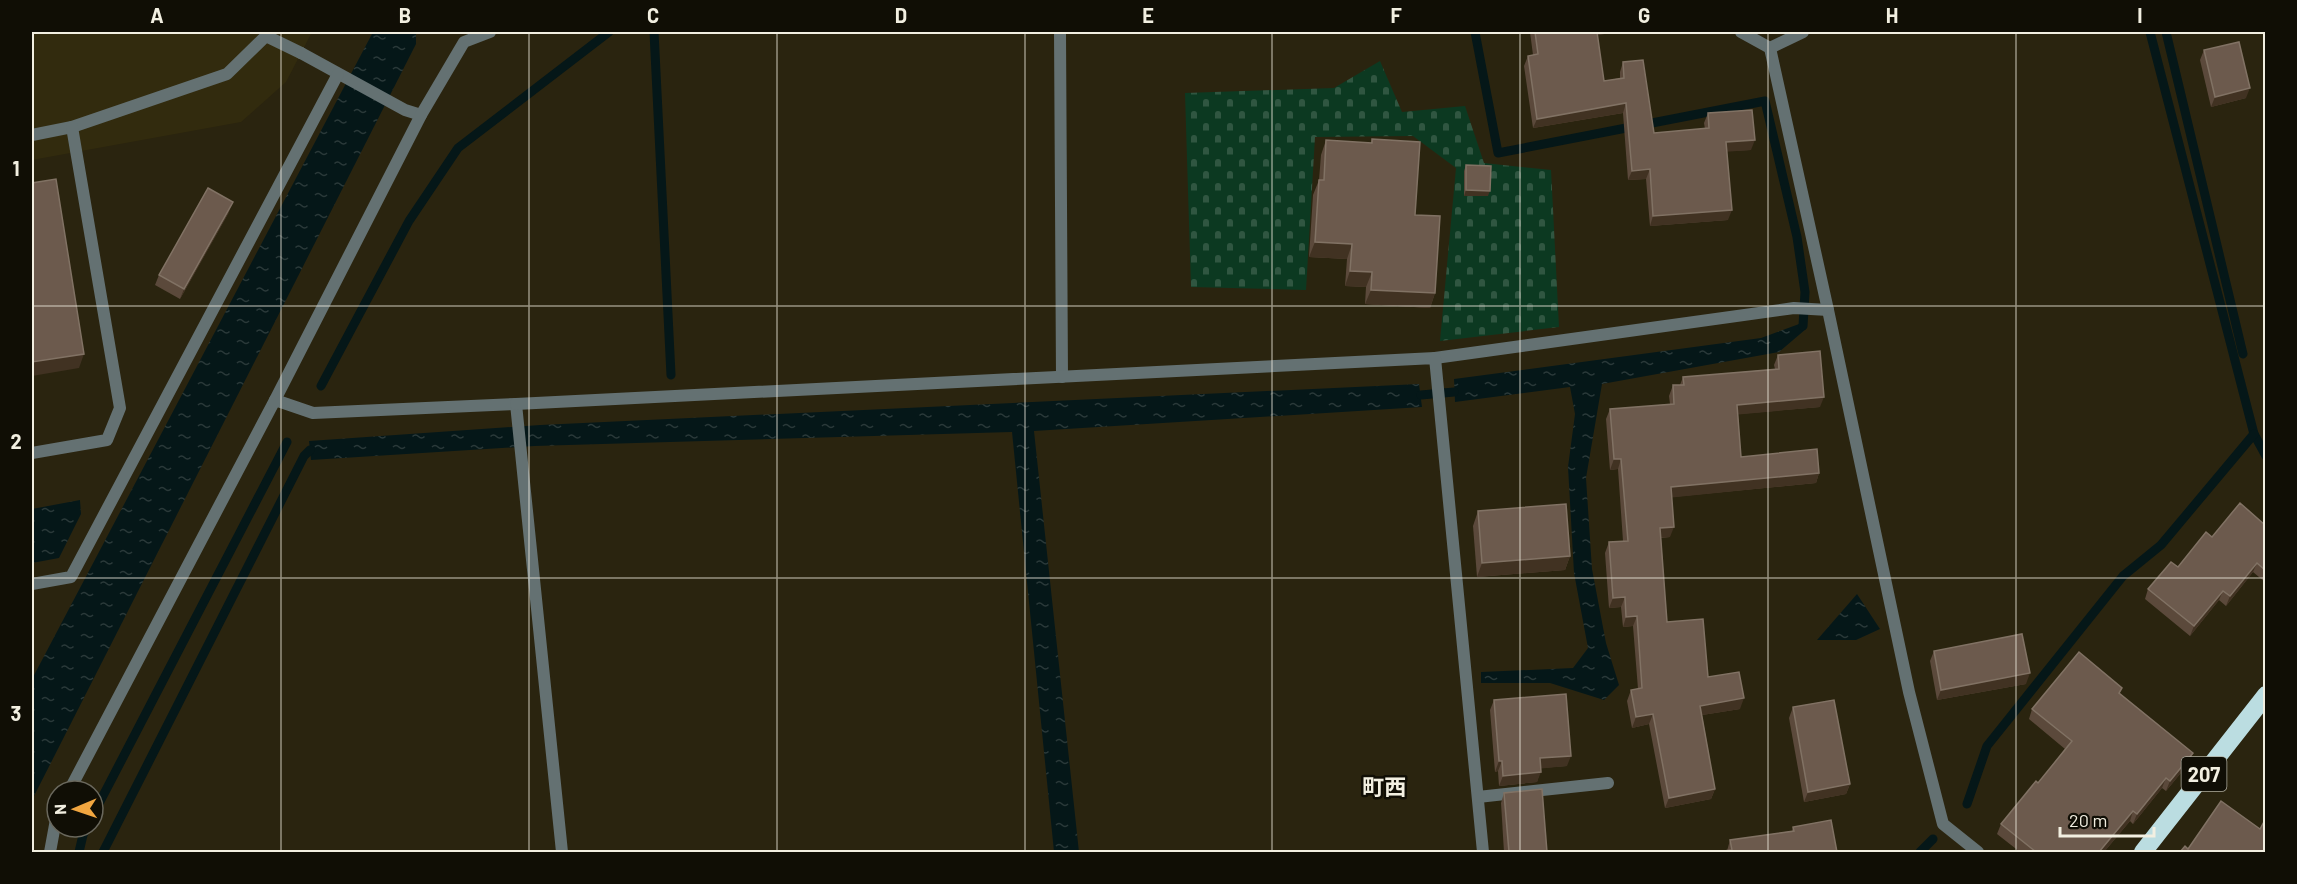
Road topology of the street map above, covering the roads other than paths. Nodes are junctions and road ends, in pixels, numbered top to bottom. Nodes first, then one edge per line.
1 (490, 32) edge
2 (1060, 32) edge
3 (1742, 32) edge
4 (1803, 32) edge
5 (1770, 48) junction
6 (340, 75) junction
7 (421, 115) junction
8 (72, 127) junction
9 (32, 135) edge
10 (1828, 310) junction
11 (1435, 358) junction
12 (1062, 377) junction
13 (275, 400) junction
14 (516, 404) junction
15 (32, 453) edge
16 (32, 584) edge
17 (2265, 695) edge
18 (75, 779) edge
19 (1608, 783) dead end
20 (1478, 797) junction
21 (562, 852) edge
22 (1483, 852) edge
23 (1978, 852) edge
24 (2143, 852) edge

1 - 7 street
2 - 12 street
3 - 5 street
4 - 5 street
5 - 10 street
6 - 7 street
6 - 8 street
6 - 16 street
7 - 13 street
8 - 9 street
8 - 15 street
10 - 11 street
10 - 23 street
11 - 12 street
11 - 20 street
12 - 14 street
13 - 14 street
13 - 18 street
14 - 21 street
17 - 24 highway, 207
19 - 20 street
20 - 22 street

